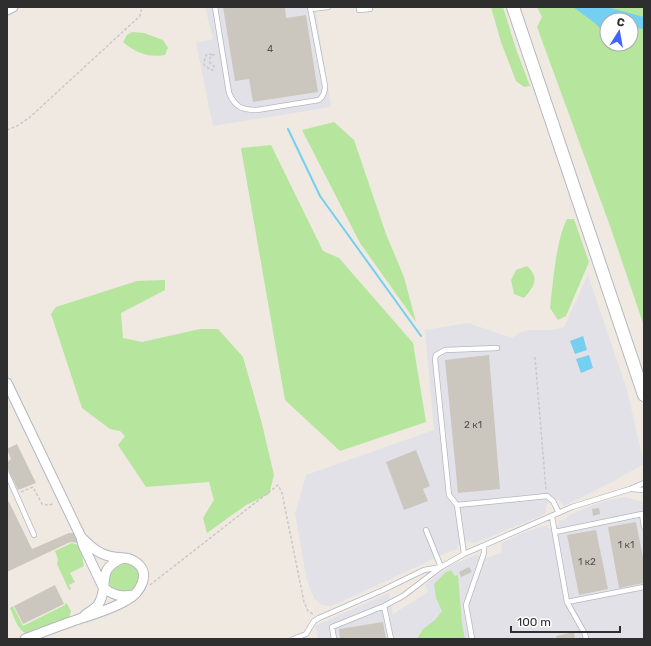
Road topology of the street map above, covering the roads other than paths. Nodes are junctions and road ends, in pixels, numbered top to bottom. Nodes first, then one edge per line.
1 (214, 7) edge
2 (328, 7) edge
3 (359, 7) edge
4 (513, 7) edge
5 (310, 8) edge
6 (370, 8) dead end
7 (497, 348) dead end
8 (7, 383) edge
9 (644, 395) edge
10 (7, 474) edge
11 (644, 483) edge
12 (630, 489) junction
13 (644, 490) edge
14 (457, 505) junction
15 (559, 514) junction
16 (552, 517) junction
17 (644, 527) edge
18 (426, 530) dead end
19 (554, 532) junction
20 (34, 535) dead end
21 (81, 537) junction
22 (484, 546) junction
23 (464, 554) junction
24 (123, 558) junction
25 (441, 567) junction
26 (103, 587) junction
27 (644, 587) edge
28 (137, 593) junction
29 (567, 602) junction
30 (384, 606) junction
31 (80, 619) junction
32 (25, 639) edge
33 (293, 639) edge
34 (334, 639) edge
35 (391, 639) edge
36 (472, 639) edge
37 (586, 639) edge

1 - 5 lane
2 - 5 lane
3 - 6 lane
4 - 9 main road
7 - 14 lane
8 - 21 street
10 - 20 lane
11 - 12 lane
12 - 13 lane
12 - 15 lane
14 - 15 lane
14 - 23 lane
15 - 16 lane
16 - 19 lane
16 - 22 lane
17 - 19 lane
18 - 25 lane
19 - 29 lane
21 - 24 street
21 - 26 street
22 - 23 lane
22 - 36 lane
23 - 25 lane
24 - 26 street
24 - 28 street
25 - 30 lane
25 - 33 lane
26 - 28 street
26 - 31 street
27 - 29 lane
28 - 31 street
29 - 37 lane
30 - 34 lane
30 - 35 lane
31 - 32 street

